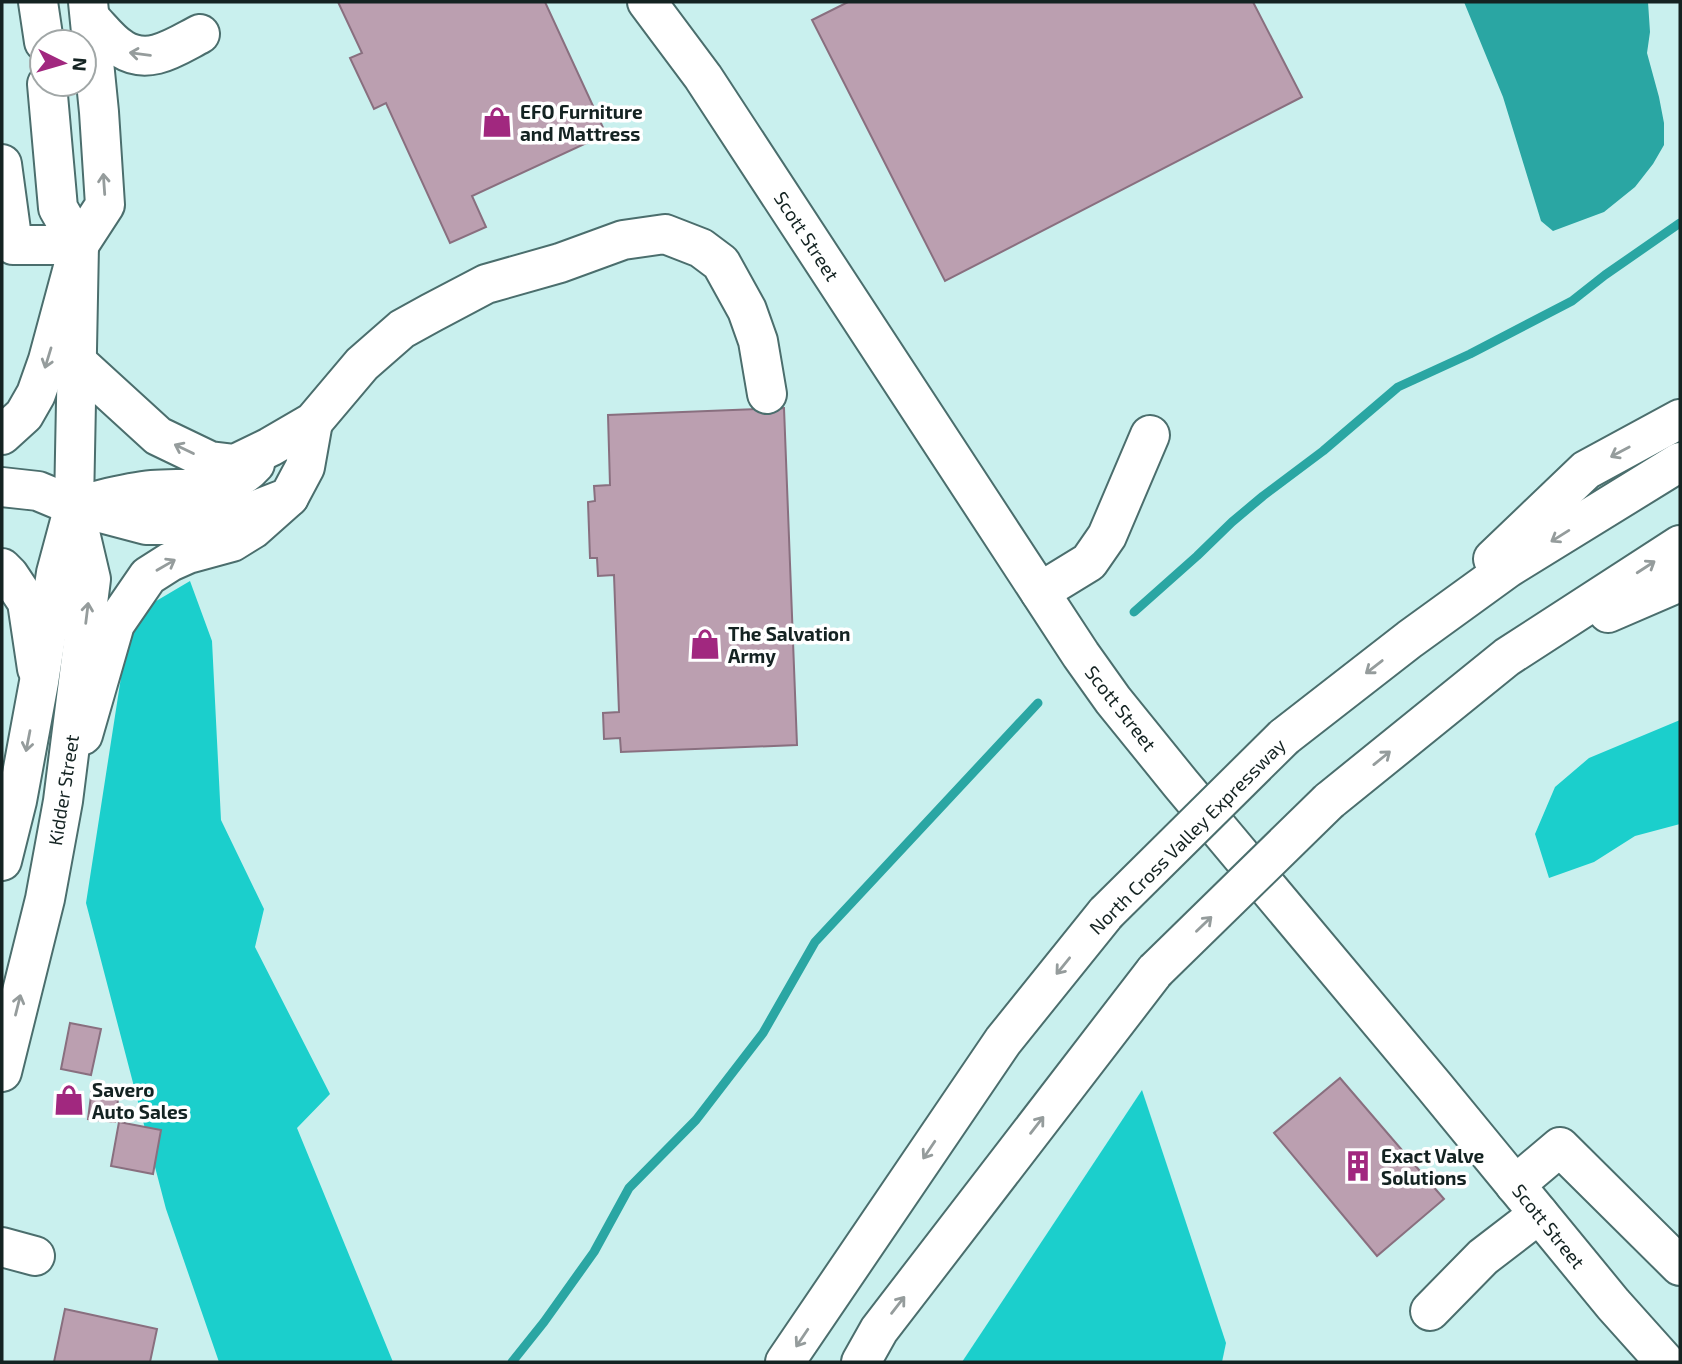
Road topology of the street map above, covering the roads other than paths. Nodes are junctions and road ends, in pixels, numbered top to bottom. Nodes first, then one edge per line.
1 (38, 2) edge
2 (647, 2) edge
3 (89, 10) edge
4 (42, 28) edge
5 (200, 34) dead end
6 (48, 98) edge
7 (2, 164) edge
8 (79, 245) junction
9 (77, 362) junction
10 (767, 394) dead end
11 (1680, 419) edge
12 (313, 422) junction
13 (2, 435) edge
14 (1150, 435) dead end
15 (270, 447) junction
16 (1680, 462) edge
17 (2, 487) edge
18 (289, 497) junction
19 (74, 506) junction
20 (2, 512) edge
21 (1680, 545) edge
22 (2, 568) edge
23 (1680, 582) edge
24 (1040, 592) junction
25 (1410, 639) junction
26 (1507, 657) junction
27 (39, 682) junction
28 (9, 800) edge
29 (64, 801) junction
30 (2, 861) edge
31 (2, 1072) edge
32 (1515, 1185) junction
33 (1539, 1214) junction
34 (1680, 1266) edge
35 (1430, 1311) dead end
36 (785, 1362) edge
37 (861, 1362) edge
38 (1665, 1362) edge

1 - 4 main road
2 - 24 main road, Scott Street
5 -> 3 main road
8 -> 3 main road
6 - 8 main road
7 - 8 main road
8 - 9 main road, Kidder Street
8 -> 13 main road
15 -> 9 main road
9 - 19 main road, Kidder Street
10 - 12 main road
11 -> 25 main road
12 - 15 main road
12 - 18 main road
14 - 24 main road
15 - 19 main road
16 -> 25 main road, North Cross Valley Expressway
17 - 19 main road
18 - 19 main road
29 -> 18 main road
19 - 20 main road
19 - 27 main road, Kidder Street
29 -> 19 main road, Kidder Street
26 -> 21 main road
22 - 27 main road
23 - 26 main road
24 - 32 main road, Scott Street
25 -> 36 main road, North Cross Valley Expressway, bridge
37 -> 26 main road, bridge
27 -> 28 main road, Kidder Street
28 - 30 main road, Kidder Street
31 -> 29 main road, Kidder Street
32 - 33 main road, Scott Street
32 - 34 main road
33 - 35 main road
33 - 38 main road, Scott Street

